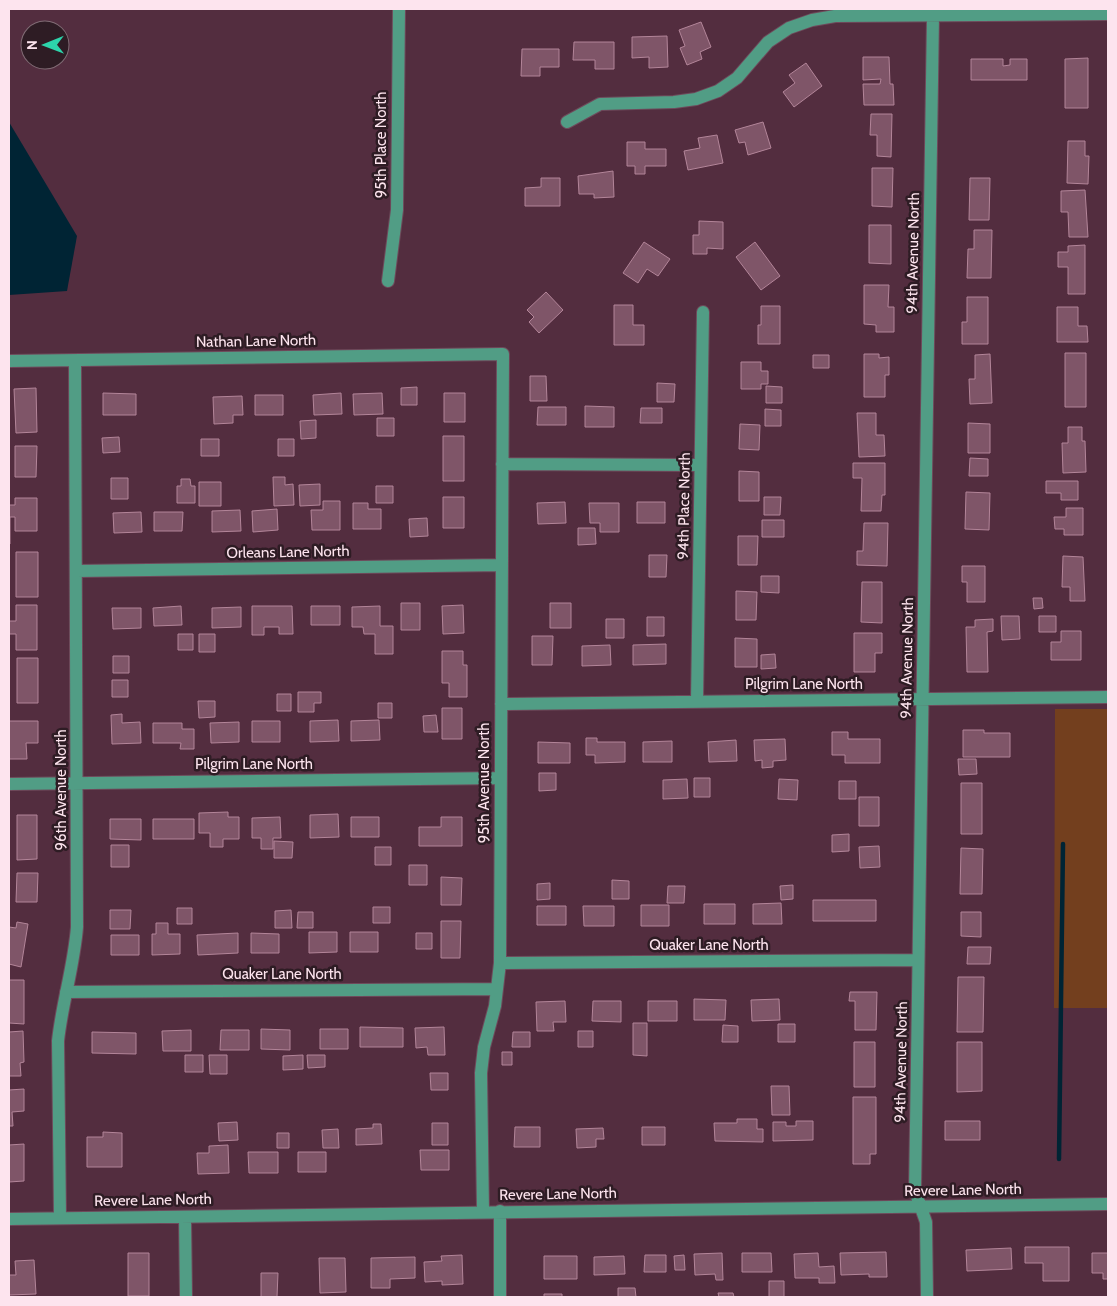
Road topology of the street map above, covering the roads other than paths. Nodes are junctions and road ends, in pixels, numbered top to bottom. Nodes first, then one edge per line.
1 (398, 9) edge
2 (1108, 14) edge
3 (934, 16) junction
4 (567, 122) dead end
5 (388, 281) dead end
6 (703, 312) dead end
7 (503, 354) joint
8 (75, 360) junction
9 (9, 361) edge
10 (502, 464) junction
11 (700, 465) junction
12 (501, 565) junction
13 (76, 571) junction
14 (1108, 697) edge
15 (922, 699) junction
16 (697, 700) junction
17 (501, 704) junction
18 (500, 778) junction
19 (77, 782) junction
20 (9, 784) edge
21 (918, 960) junction
22 (500, 963) junction
23 (497, 989) junction
24 (66, 992) junction
25 (1108, 1204) edge
26 (920, 1206) junction
27 (483, 1211) junction
28 (500, 1211) junction
29 (60, 1217) junction
30 (186, 1217) junction
31 (9, 1218) edge
32 (186, 1297) edge
33 (500, 1297) edge
34 (927, 1297) edge

1 - 5 street, 95th Place North
2 - 3 street
3 - 4 street
3 - 15 street, 94th Avenue North
6 - 11 street, 94th Place North
7 - 8 street, Nathan Lane North
7 - 10 street, 95th Avenue North
8 - 9 street, Nathan Lane North
8 - 13 street, 96th Avenue North
10 - 11 street
10 - 12 street, 95th Avenue North
11 - 16 street, 94th Place North
12 - 13 street, Orleans Lane North
12 - 17 street, 95th Avenue North
13 - 19 street, 96th Avenue North
14 - 15 street, Pilgrim Lane North
15 - 16 street, Pilgrim Lane North
15 - 21 street, 94th Avenue North
16 - 17 street, Pilgrim Lane North
17 - 18 street, 95th Avenue North
18 - 19 street, Pilgrim Lane North
18 - 22 street, 95th Avenue North
19 - 20 street, Pilgrim Lane North
19 - 24 street, 96th Avenue North
21 - 22 street, Quaker Lane North
21 - 26 street, 94th Avenue North
22 - 23 street, 95th Avenue North
23 - 24 street, Quaker Lane North
23 - 27 street, 95th Avenue North
24 - 29 street, 96th Avenue North
25 - 26 street, Revere Lane North
26 - 28 street, Revere Lane North
26 - 34 street, 94th Avenue North
27 - 28 street, Revere Lane North
27 - 30 street, Revere Lane North
28 - 33 street
29 - 30 street, Revere Lane North
29 - 31 street, Revere Lane North
30 - 32 street

